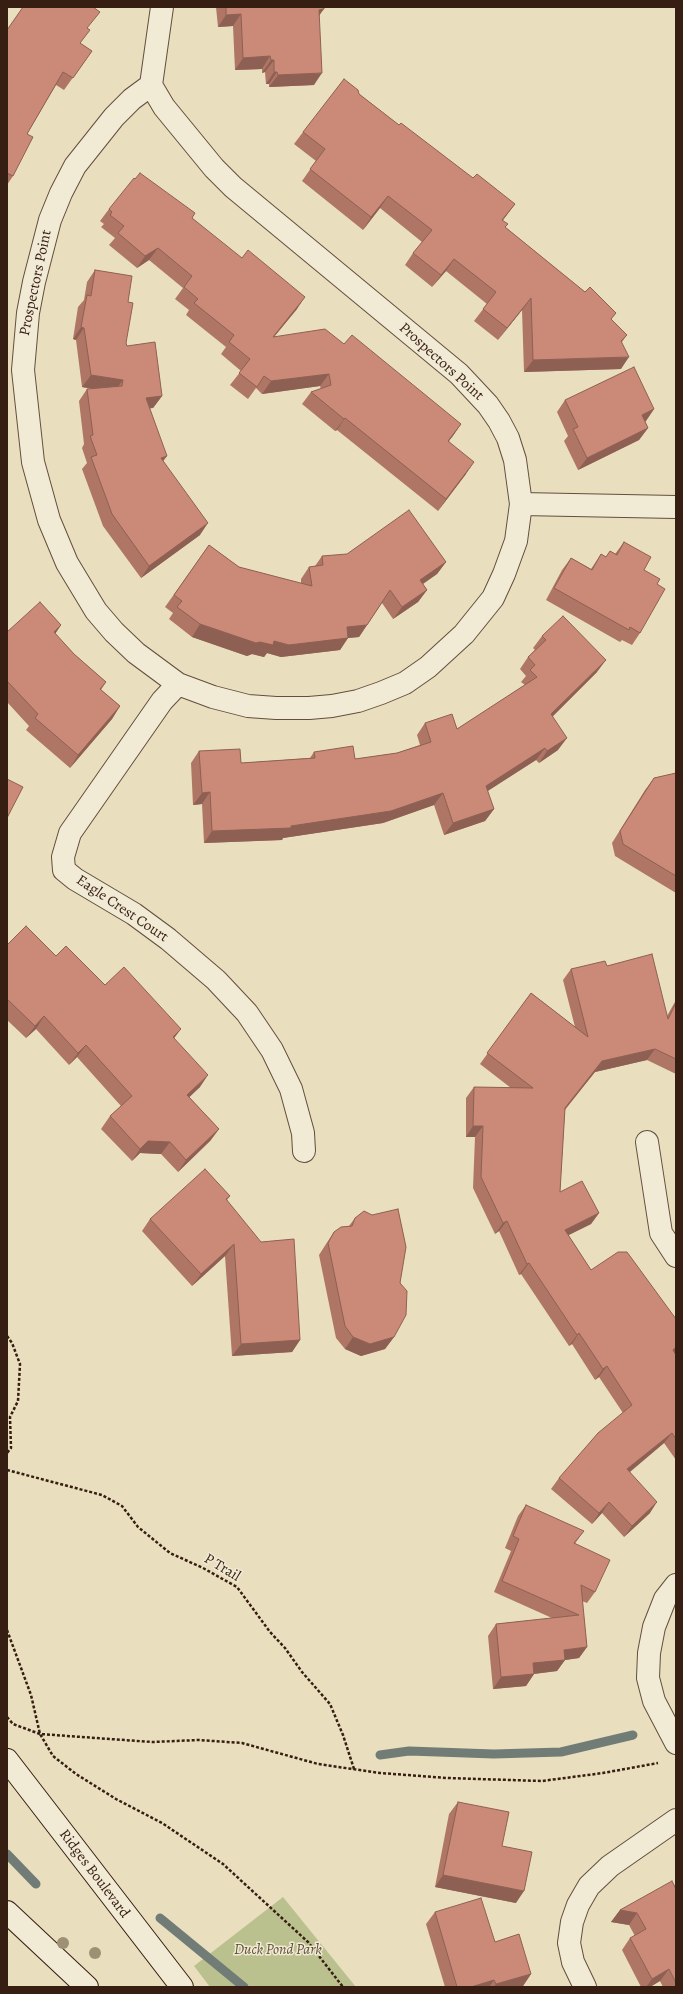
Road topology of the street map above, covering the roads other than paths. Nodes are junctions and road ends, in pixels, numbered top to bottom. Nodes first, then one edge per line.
1 (162, 7) edge
2 (151, 85) junction
3 (521, 504) junction
4 (676, 507) edge
5 (178, 684) junction
6 (647, 1142) dead end
7 (304, 1151) dead end
8 (676, 1256) edge
9 (676, 1585) edge
10 (676, 1744) edge
11 (7, 1760) edge
12 (676, 1820) edge
13 (7, 1912) edge
14 (87, 1987) edge
15 (182, 1987) edge
16 (585, 1987) edge

1 - 2 street
2 - 3 street, Prospectors Point
2 - 5 street, Prospectors Point
3 - 4 street
3 - 5 street, Prospectors Point
5 - 7 street, Eagle Crest Court
6 - 8 street
9 - 10 street
11 - 15 street, Ridges Boulevard
12 - 16 street
13 - 14 street

